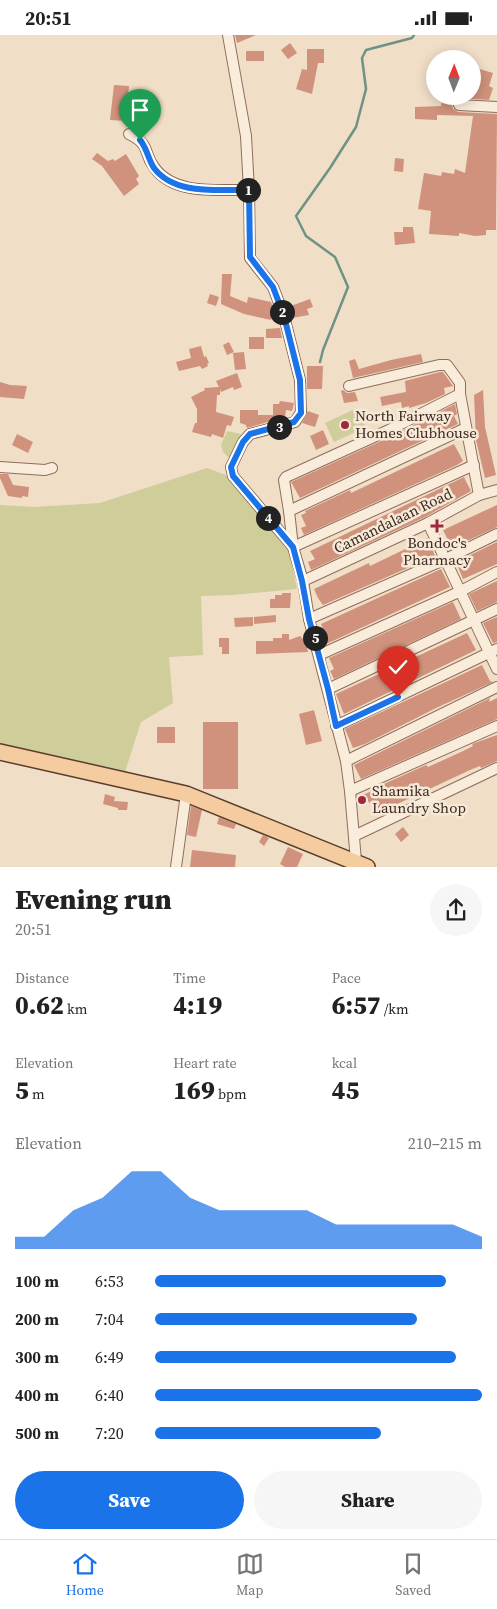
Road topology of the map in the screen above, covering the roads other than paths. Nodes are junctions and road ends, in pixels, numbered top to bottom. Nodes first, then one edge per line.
1 (228, 35) edge
2 (459, 105) dead end
3 (497, 107) edge
4 (130, 134) dead end
5 (249, 190) junction
6 (349, 386) dead end
7 (460, 393) junction
8 (466, 428) junction
9 (474, 465) junction
10 (0, 467) edge
11 (52, 468) dead end
12 (497, 490) edge
13 (479, 495) junction
14 (289, 511) junction
15 (428, 523) junction
16 (497, 535) edge
17 (293, 547) junction
18 (446, 559) junction
19 (497, 573) edge
20 (302, 581) junction
21 (461, 591) junction
22 (497, 609) edge
23 (309, 619) junction
24 (474, 620) junction
25 (493, 651) edge
26 (319, 655) junction
27 (497, 669) edge
28 (497, 687) edge
29 (328, 689) junction
30 (336, 726) junction
31 (497, 726) edge
32 (0, 752) edge
33 (346, 761) junction
34 (497, 768) edge
35 (350, 791) junction
36 (186, 794) junction
37 (354, 836) junction
38 (361, 864) edge
39 (176, 867) edge

1 - 5 street
2 - 3 street
4 - 5 street
5 - 17 street
6 - 7 street
7 - 8 street
7 - 14 street
8 - 9 street
8 - 14 street
9 - 13 street
9 - 17 street
10 - 11 street
12 - 13 street, Camandalaan Road
13 - 15 street, Camandalaan Road
14 - 17 street
15 - 18 street
15 - 20 street, Camandalaan Road
16 - 18 street
17 - 20 street
18 - 21 street
18 - 23 street
19 - 21 street
20 - 23 street
21 - 24 street
21 - 26 street
22 - 24 street
23 - 26 street
24 - 25 street
24 - 29 street
25 - 27 street
25 - 30 street
26 - 29 street
28 - 33 street
29 - 30 street
30 - 33 street
31 - 35 street
32 - 36 main road
33 - 35 street
34 - 37 street
35 - 37 street
36 - 38 main road
36 - 39 street
37 - 38 street

